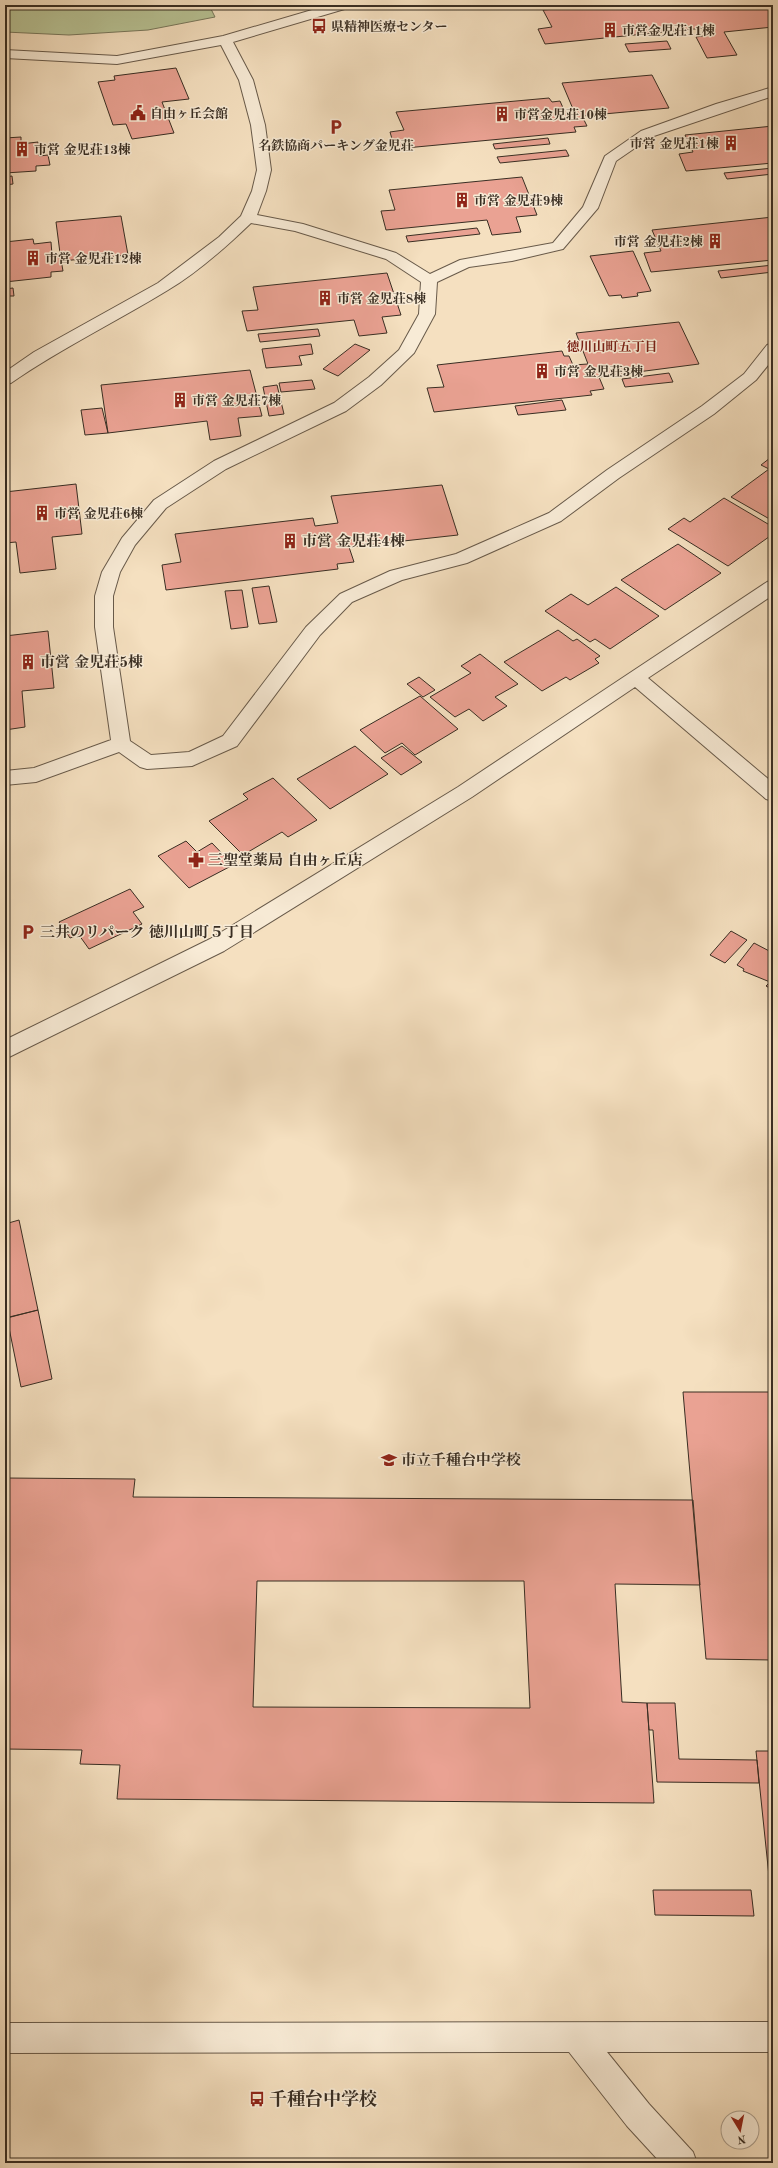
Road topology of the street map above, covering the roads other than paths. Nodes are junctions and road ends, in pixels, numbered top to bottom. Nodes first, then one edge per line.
1 (343, 5) edge
2 (225, 40) junction
3 (5, 54) edge
4 (773, 91) edge
5 (248, 218) junction
6 (429, 280) junction
7 (773, 348) edge
8 (5, 379) edge
9 (773, 586) edge
10 (636, 678) junction
11 (122, 744) junction
12 (5, 778) edge
13 (773, 794) edge
14 (5, 1050) edge
15 (576, 2037) junction
16 (773, 2037) edge
17 (5, 2038) edge
18 (682, 2163) edge

1 - 2 street
2 - 3 street
2 - 5 street
4 - 6 street
5 - 6 street
5 - 8 street
6 - 11 street
7 - 11 street
9 - 10 street
10 - 13 street
10 - 14 street
11 - 12 street
15 - 16 street
15 - 17 street
15 - 18 street

